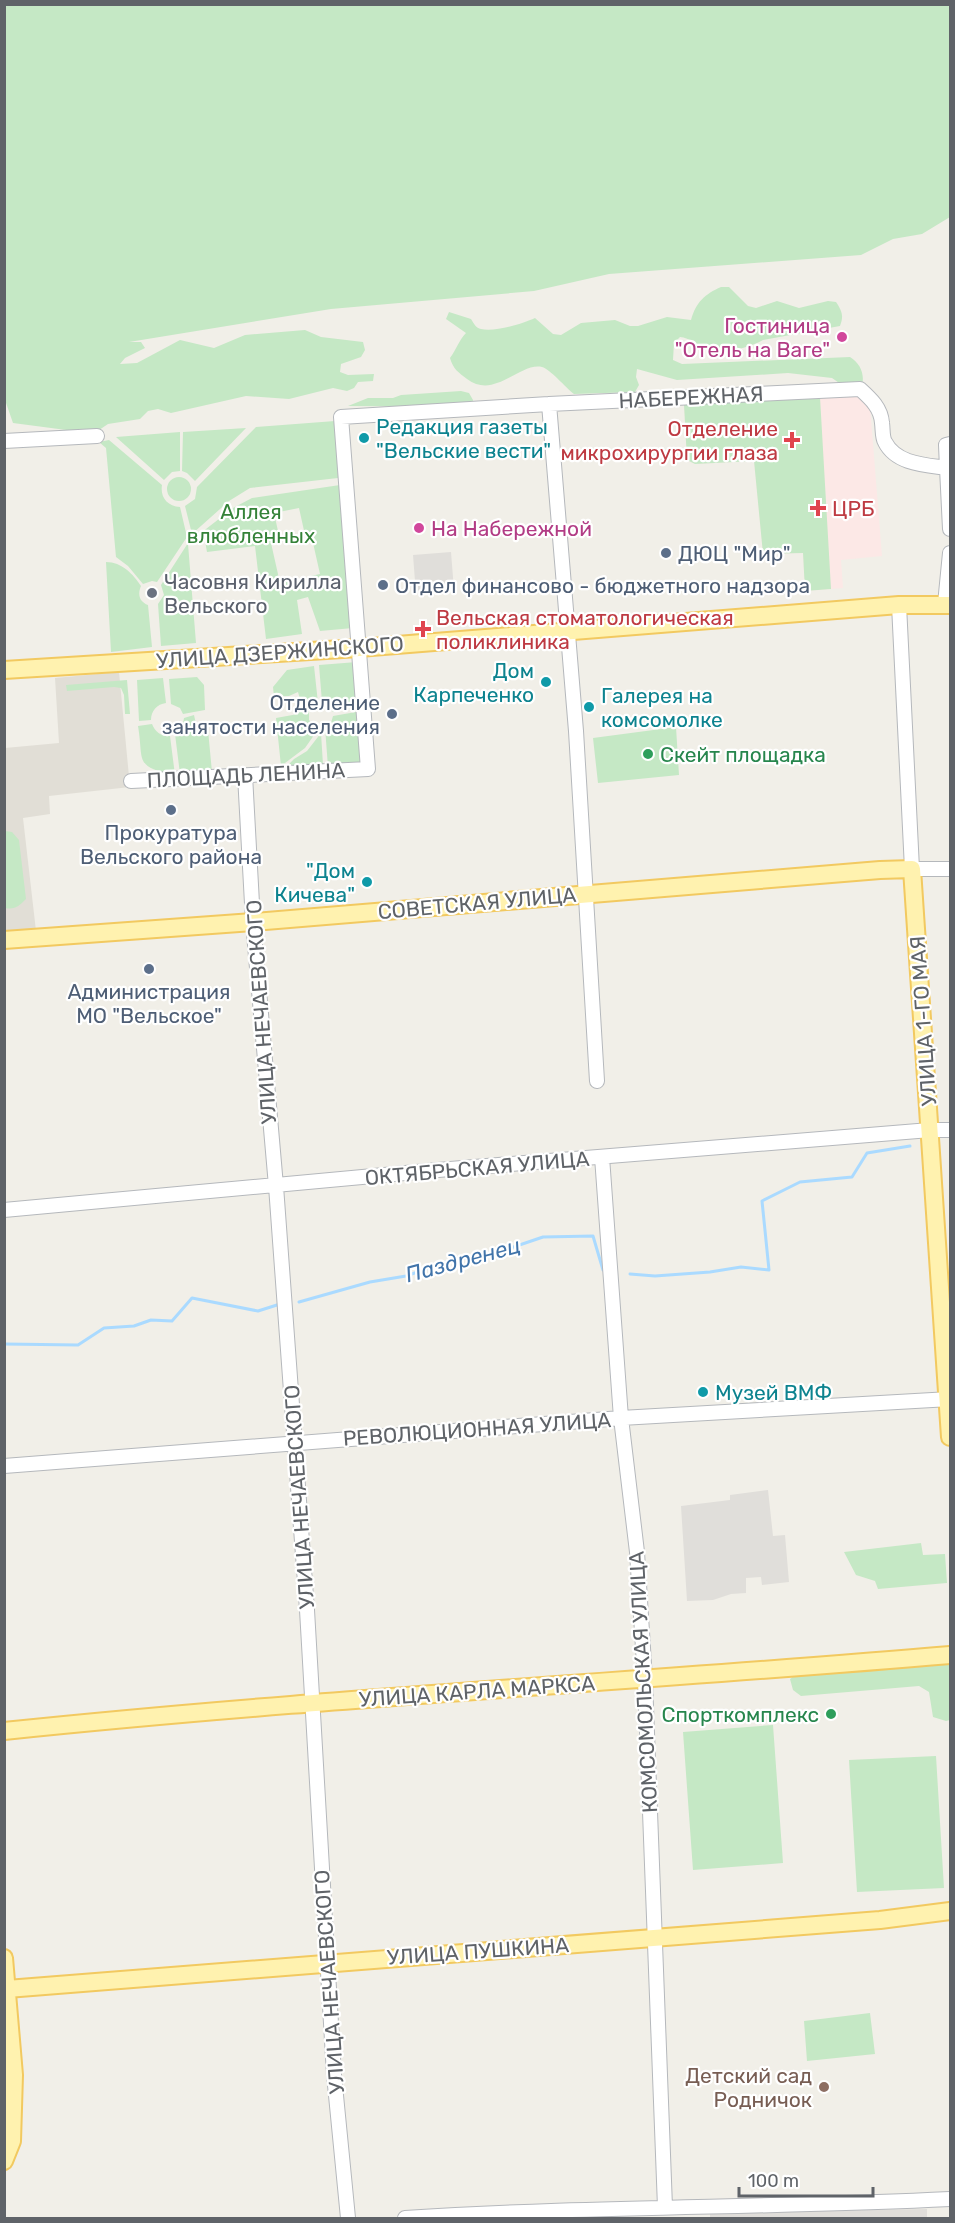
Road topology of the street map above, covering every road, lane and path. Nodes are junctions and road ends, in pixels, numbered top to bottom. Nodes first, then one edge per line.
1 (549, 404) junction
2 (341, 417) joint
3 (97, 436) dead end
4 (4, 441) edge
5 (951, 444) edge
6 (949, 467) edge
7 (951, 529) edge
8 (951, 553) edge
9 (899, 605) junction
10 (948, 605) edge
11 (568, 631) junction
12 (359, 648) junction
13 (4, 670) edge
14 (245, 775) junction
15 (131, 781) dead end
16 (951, 869) edge
17 (912, 870) junction
18 (587, 894) junction
19 (253, 922) junction
20 (4, 940) edge
21 (597, 1081) dead end
22 (930, 1130) junction
23 (951, 1130) edge
24 (602, 1157) junction
25 (276, 1186) junction
26 (4, 1210) edge
27 (949, 1398) edge
28 (621, 1418) junction
29 (951, 1437) edge
30 (294, 1443) junction
31 (4, 1466) edge
32 (951, 1655) edge
33 (645, 1680) junction
34 (312, 1702) junction
35 (4, 1731) edge
36 (951, 1911) edge
37 (655, 1938) junction
38 (4, 1958) edge
39 (327, 1962) junction
40 (6, 1989) edge
41 (4, 2161) edge
42 (951, 2199) edge
43 (665, 2207) junction
44 (348, 2218) edge
45 (405, 2218) edge

1 - 2 street, НАБЕРЕЖНАЯ
1 - 6 street, НАБЕРЕЖНАЯ
1 - 11 street
2 - 12 street, ПЛОЩАДЬ ЛЕНИНА
3 - 4 street
5 - 6 street
6 - 7 street
8 - 10 street
9 - 10 main road, УЛИЦА ДЗЕРЖИНСКОГО
9 - 11 main road, УЛИЦА ДЗЕРЖИНСКОГО
9 - 17 street, УЛИЦА 1-ГО МАЯ
11 - 12 main road, УЛИЦА ДЗЕРЖИНСКОГО
11 - 18 street
12 - 13 main road, УЛИЦА ДЗЕРЖИНСКОГО
12 - 14 street, ПЛОЩАДЬ ЛЕНИНА
14 - 15 street, ПЛОЩАДЬ ЛЕНИНА
14 - 19 street, УЛИЦА НЕЧАЕВСКОГО
16 - 17 street, СОВЕТСКАЯ УЛИЦА
17 - 18 main road, СОВЕТСКАЯ УЛИЦА
17 - 22 main road, УЛИЦА 1-ГО МАЯ
18 - 19 main road, СОВЕТСКАЯ УЛИЦА
18 - 21 street
19 - 20 main road, СОВЕТСКАЯ УЛИЦА
19 - 25 street, УЛИЦА НЕЧАЕВСКОГО
22 - 23 street, ОКТЯБРЬСКАЯ УЛИЦА
22 - 24 street, ОКТЯБРЬСКАЯ УЛИЦА
22 - 27 main road, УЛИЦА 1-ГО МАЯ
24 - 25 street, ОКТЯБРЬСКАЯ УЛИЦА
24 - 28 street, КОМСОМОЛЬСКАЯ УЛИЦА
25 - 26 street, ОКТЯБРЬСКАЯ УЛИЦА
25 - 30 street, УЛИЦА НЕЧАЕВСКОГО
27 - 28 street, РЕВОЛЮЦИОННАЯ УЛИЦА
27 - 29 main road, УЛИЦА 1-ГО МАЯ
28 - 30 street, РЕВОЛЮЦИОННАЯ УЛИЦА
28 - 33 street, КОМСОМОЛЬСКАЯ УЛИЦА
30 - 31 street, РЕВОЛЮЦИОННАЯ УЛИЦА
30 - 34 street, УЛИЦА НЕЧАЕВСКОГО
32 - 33 main road, УЛИЦА КАРЛА МАРКСА
33 - 34 main road, УЛИЦА КАРЛА МАРКСА
33 - 37 street, КОМСОМОЛЬСКАЯ УЛИЦА
34 - 35 main road, УЛИЦА КАРЛА МАРКСА
34 - 39 street, УЛИЦА НЕЧАЕВСКОГО
36 - 37 main road, УЛИЦА ПУШКИНА
37 - 39 main road, УЛИЦА ПУШКИНА
37 - 43 street, КОМСОМОЛЬСКАЯ УЛИЦА
38 - 40 main road
39 - 40 main road, УЛИЦА ПУШКИНА
39 - 44 street, УЛИЦА НЕЧАЕВСКОГО
40 - 41 main road
42 - 43 street
43 - 45 street

